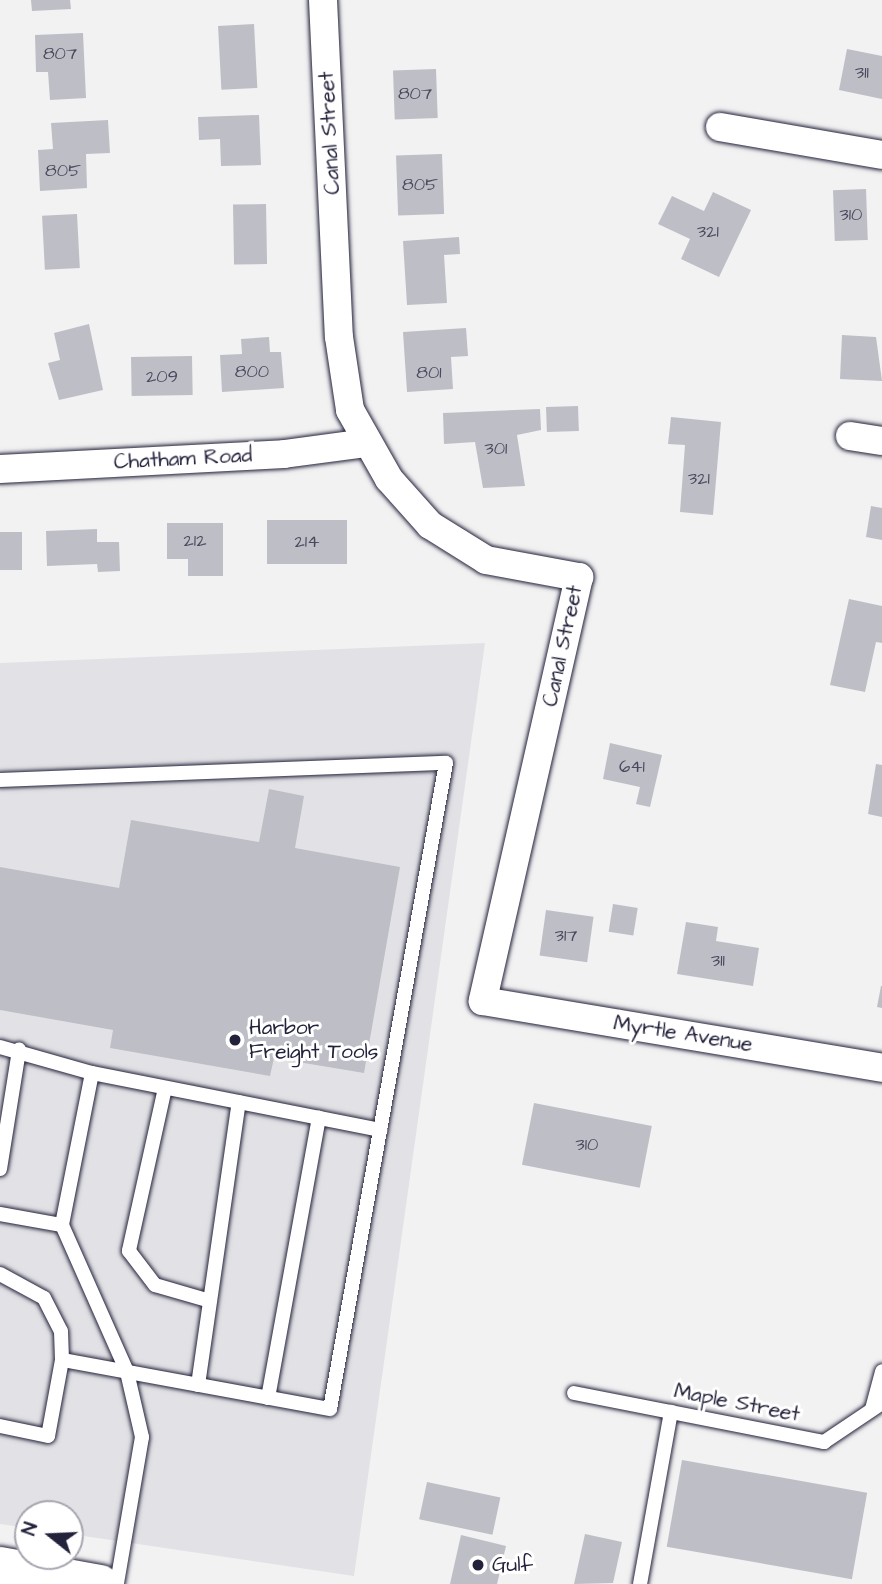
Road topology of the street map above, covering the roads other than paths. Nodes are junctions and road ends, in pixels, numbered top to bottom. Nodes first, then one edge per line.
1 (323, 0) edge
2 (720, 127) dead end
3 (882, 155) edge
4 (850, 436) dead end
5 (882, 441) edge
6 (365, 443) junction
7 (0, 469) edge
8 (0, 780) edge
9 (483, 1001) joint
10 (0, 1047) edge
11 (19, 1050) junction
12 (882, 1068) edge
13 (92, 1073) junction
14 (165, 1088) junction
15 (240, 1102) junction
16 (319, 1118) junction
17 (380, 1130) junction
18 (0, 1169) edge
19 (0, 1214) edge
20 (62, 1224) junction
21 (0, 1274) edge
22 (211, 1301) junction
23 (62, 1360) junction
24 (882, 1371) edge
25 (127, 1372) junction
26 (198, 1385) junction
27 (574, 1393) dead end
28 (268, 1398) junction
29 (877, 1406) edge
30 (671, 1412) junction
31 (0, 1426) edge
32 (0, 1566) edge
33 (100, 1584) edge
34 (117, 1584) edge
35 (640, 1584) edge

1 - 6 street, Canal Street
2 - 3 street
4 - 5 street
6 - 7 street, Chatham Road
6 - 9 street, Canal Street
8 - 17 lane
9 - 12 street, Myrtle Avenue
10 - 11 lane
11 - 13 lane
11 - 18 lane
13 - 14 lane
13 - 20 lane
14 - 15 lane
14 - 22 lane
15 - 16 lane
15 - 22 lane
16 - 17 lane
16 - 28 lane
17 - 28 lane
19 - 20 lane
20 - 25 lane
21 - 23 lane
22 - 26 lane
23 - 25 lane
23 - 31 lane
24 - 29 lane
25 - 26 lane
25 - 34 lane
26 - 28 lane
27 - 30 lane, Maple Street
29 - 30 lane, Maple Street
30 - 35 lane
32 - 33 highway

